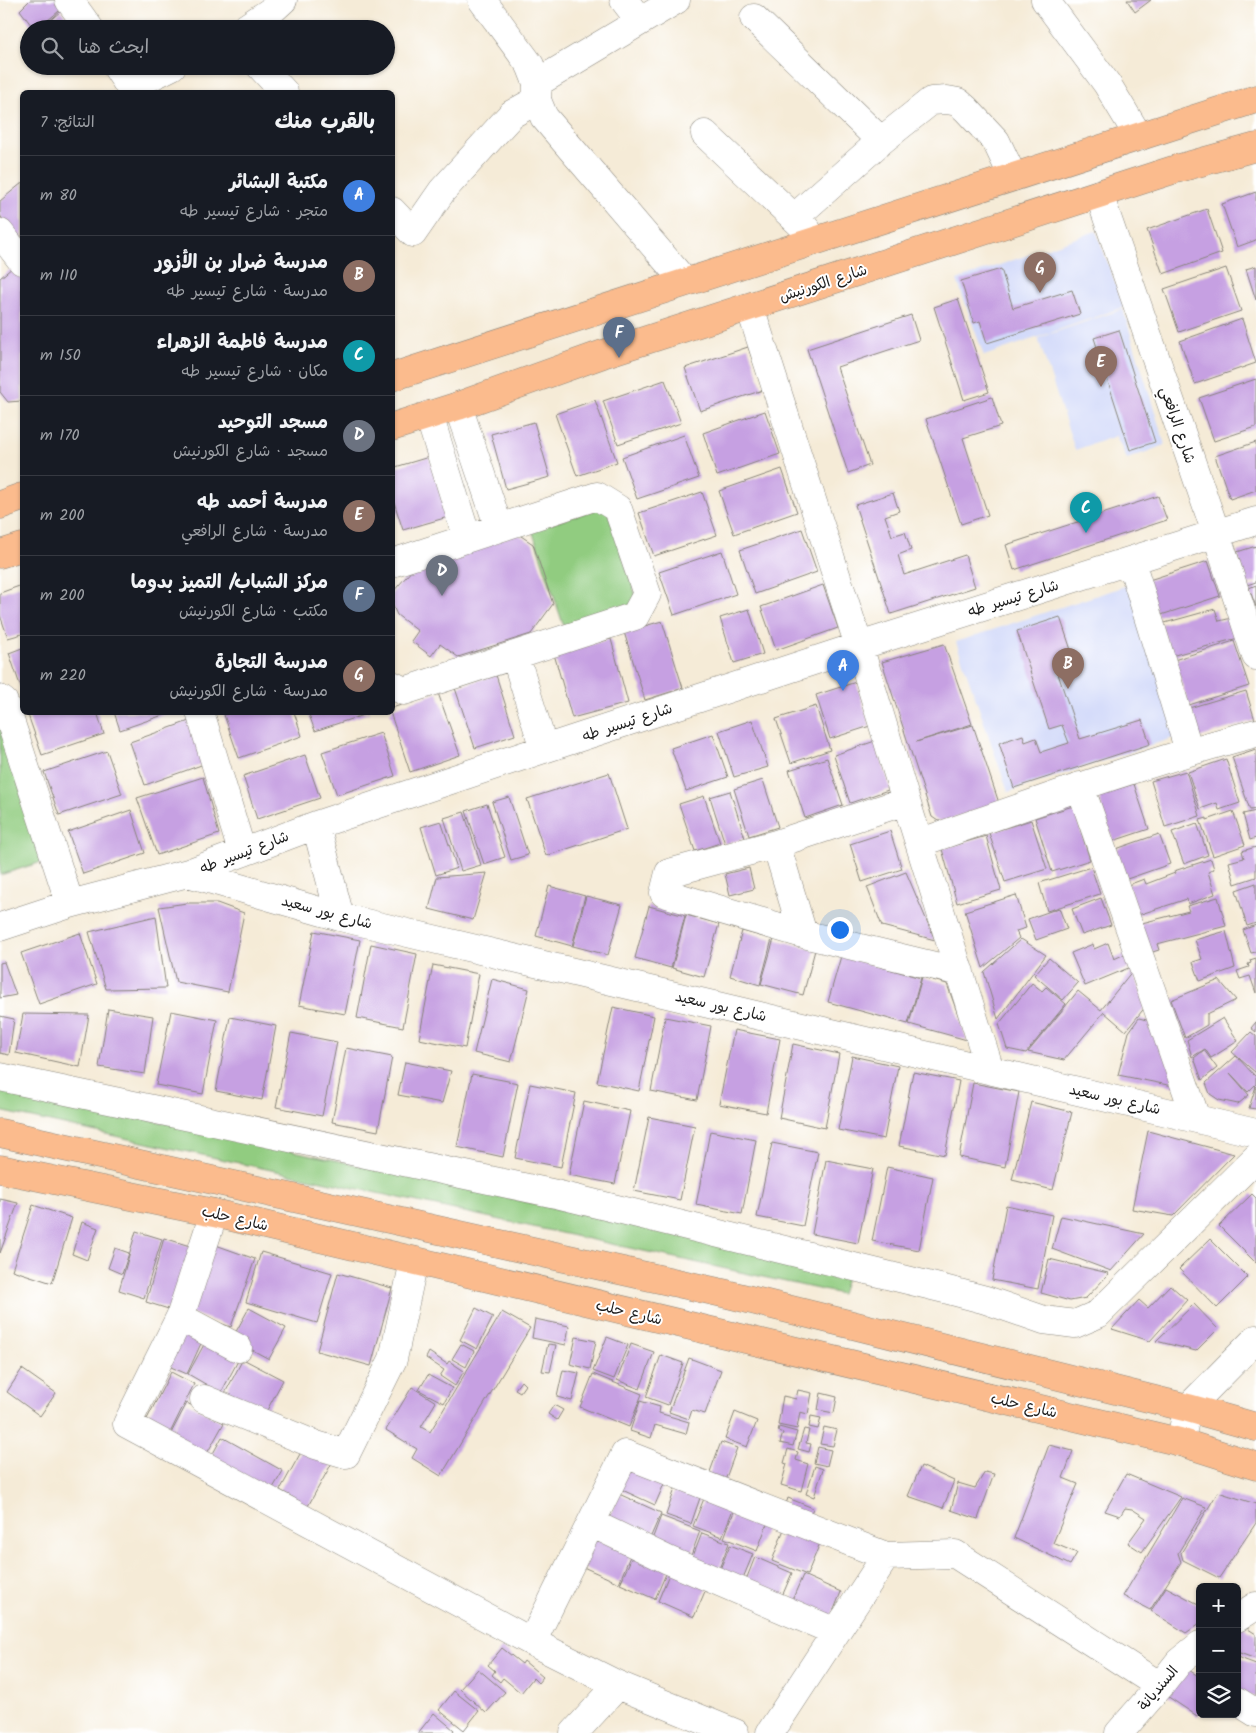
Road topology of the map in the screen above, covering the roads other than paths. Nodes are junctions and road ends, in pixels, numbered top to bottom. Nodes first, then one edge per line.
1 (70, 0) edge
2 (282, 0) edge
3 (482, 0) edge
4 (624, 0) edge
5 (676, 0) edge
6 (1045, 0) edge
7 (754, 18) dead end
8 (84, 20) edge
9 (258, 20) edge
10 (640, 21) junction
11 (146, 75) edge
12 (268, 75) edge
13 (126, 82) edge
14 (282, 90) edge
15 (537, 91) junction
16 (1256, 99) edge
17 (705, 134) dead end
18 (1140, 137) junction
19 (881, 141) junction
20 (1256, 147) edge
21 (1013, 177) junction
22 (1099, 194) junction
23 (395, 214) edge
24 (795, 217) junction
25 (0, 233) edge
26 (816, 240) junction
27 (20, 258) edge
28 (685, 282) junction
29 (750, 307) junction
30 (395, 376) edge
31 (458, 406) junction
32 (429, 415) junction
33 (395, 426) edge
34 (20, 498) edge
35 (0, 504) edge
36 (1256, 521) edge
37 (499, 528) junction
38 (1216, 533) junction
39 (467, 538) junction
40 (20, 548) edge
41 (0, 554) edge
42 (1131, 561) junction
43 (395, 562) edge
44 (859, 646) junction
45 (515, 655) junction
46 (1256, 656) edge
47 (395, 686) edge
48 (0, 699) edge
49 (201, 715) edge
50 (1256, 733) edge
51 (544, 749) junction
52 (1189, 751) junction
53 (1080, 786) junction
54 (906, 801) junction
55 (316, 825) junction
56 (919, 843) junction
57 (776, 844) junction
58 (242, 852) junction
59 (188, 873) junction
60 (70, 904) junction
61 (340, 917) junction
62 (0, 927) edge
63 (803, 934) junction
64 (960, 972) junction
65 (990, 1070) junction
66 (0, 1077) edge
67 (1196, 1118) junction
68 (0, 1133) edge
69 (1256, 1133) edge
70 (1256, 1158) edge
71 (0, 1169) edge
72 (214, 1213) junction
73 (414, 1261) junction
74 (180, 1317) junction
75 (1256, 1339) edge
76 (238, 1348) dead end
77 (204, 1399) dead end
78 (1188, 1408) junction
79 (1256, 1427) edge
80 (1180, 1442) junction
81 (1256, 1466) edge
82 (591, 1522) junction
83 (886, 1556) junction
84 (1256, 1606) edge
85 (1241, 1615) edge
86 (836, 1632) junction
87 (532, 1642) junction
88 (1196, 1654) edge
89 (1189, 1669) edge
90 (618, 1685) junction
91 (1160, 1686) junction
92 (1241, 1704) edge
93 (1256, 1713) edge
94 (1128, 1730) edge
95 (574, 1733) edge
96 (735, 1733) edge
97 (770, 1733) edge

1 - 8 street
2 - 9 street
3 - 15 street
4 - 10 street
5 - 10 street
6 - 18 street
7 - 19 street
10 - 15 street
11 - 13 street
12 - 14 street
15 - 23 street
15 - 28 street
16 - 18 main road
17 - 24 street
18 - 21 main road
19 - 21 street
19 - 24 street
20 - 22 main road, شارع الكورنيش
21 - 26 main road
22 - 29 main road, شارع الكورنيش
22 - 38 street, شارع الرافعي
24 - 26 street
25 - 27 street
26 - 28 main road
28 - 30 main road
29 - 31 main road, شارع الكورنيش
29 - 44 street
31 - 32 main road, شارع الكورنيش
31 - 37 street
32 - 33 main road, شارع الكورنيش
32 - 39 street
34 - 35 main road
36 - 38 street, شارع تيسير طه
37 - 39 street
37 - 45 street
38 - 42 street, شارع تيسير طه
38 - 46 street, شارع الرافعي
39 - 43 street
40 - 41 main road
42 - 44 street, شارع تيسير طه
42 - 52 street
44 - 51 street, شارع تيسير طه
44 - 54 street
45 - 47 street
45 - 51 street
48 - 60 street
49 - 58 street
50 - 52 street
51 - 55 street, شارع تيسير طه
52 - 53 street
53 - 56 street
53 - 67 street
54 - 56 street
54 - 57 street
55 - 58 street, شارع تيسير طه
55 - 61 street
56 - 64 street
57 - 63 street
57 - 63 street
58 - 59 street, شارع تيسير طه
59 - 60 street, شارع تيسير طه
59 - 61 street, شارع بور سعيد
60 - 62 street, شارع تيسير طه
61 - 65 street, شارع بور سعيد
63 - 64 street
64 - 65 street
65 - 67 street, شارع بور سعيد
66 - 70 street
67 - 69 street, شارع بور سعيد
68 - 78 main road
71 - 72 main road, شارع حلب
72 - 73 main road, شارع حلب
72 - 74 street
73 - 77 street
73 - 80 main road, شارع حلب
74 - 76 street
74 - 87 street
75 - 78 street
78 - 79 main road
78 - 80 street
80 - 81 main road, شارع حلب
82 - 83 street
82 - 86 street
82 - 87 street
83 - 86 street
83 - 91 street
84 - 85 street
86 - 97 street
87 - 90 street
88 - 89 street, السنديانة
89 - 91 street, السنديانة
90 - 95 street
90 - 96 street
91 - 94 street, السنديانة
92 - 93 street

